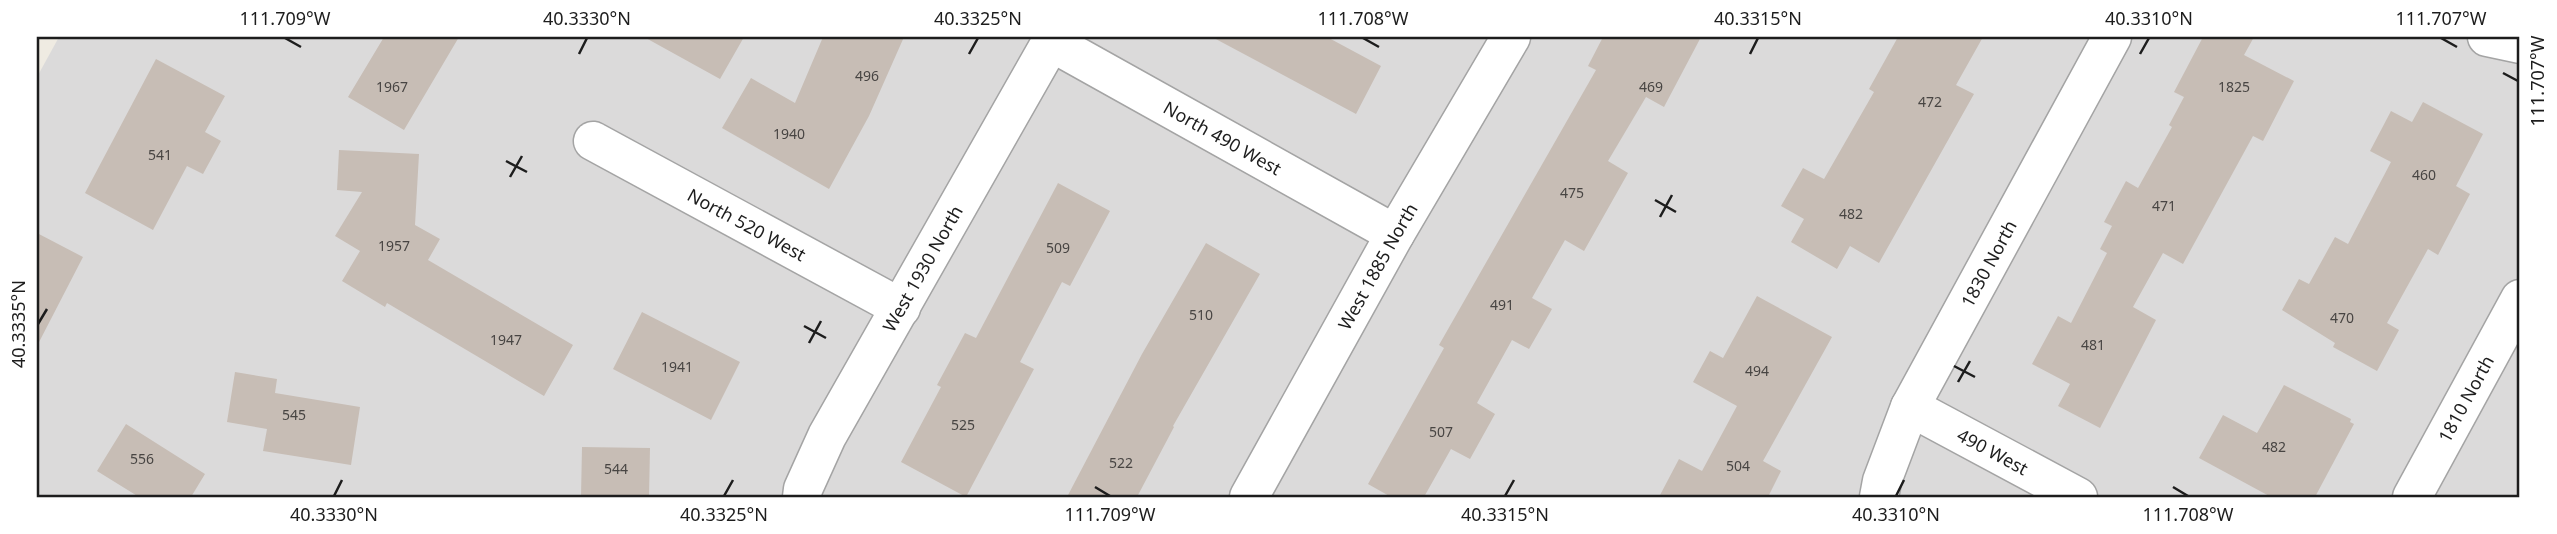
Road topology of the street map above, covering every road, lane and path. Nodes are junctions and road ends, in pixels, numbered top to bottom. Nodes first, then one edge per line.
1 (1511, 37) edge
2 (2112, 37) edge
3 (2487, 37) edge
4 (1051, 41) joint
5 (2520, 44) edge
6 (593, 141) dead end
7 (1395, 234) junction
8 (2520, 299) edge
9 (901, 308) junction
10 (1910, 407) junction
11 (802, 497) edge
12 (1249, 497) edge
13 (1879, 497) edge
14 (2078, 497) edge
15 (2412, 497) edge

1 - 7 street, West 1885 North
2 - 10 street, 1830 North
3 - 5 street
4 - 7 street, North 490 West
4 - 9 street, West 1930 North
6 - 9 street, North 520 West
7 - 12 street, West 1885 North
8 - 15 street, 1810 North
9 - 11 street, West 1930 North
10 - 13 street, 1830 North
10 - 14 street, 490 West

